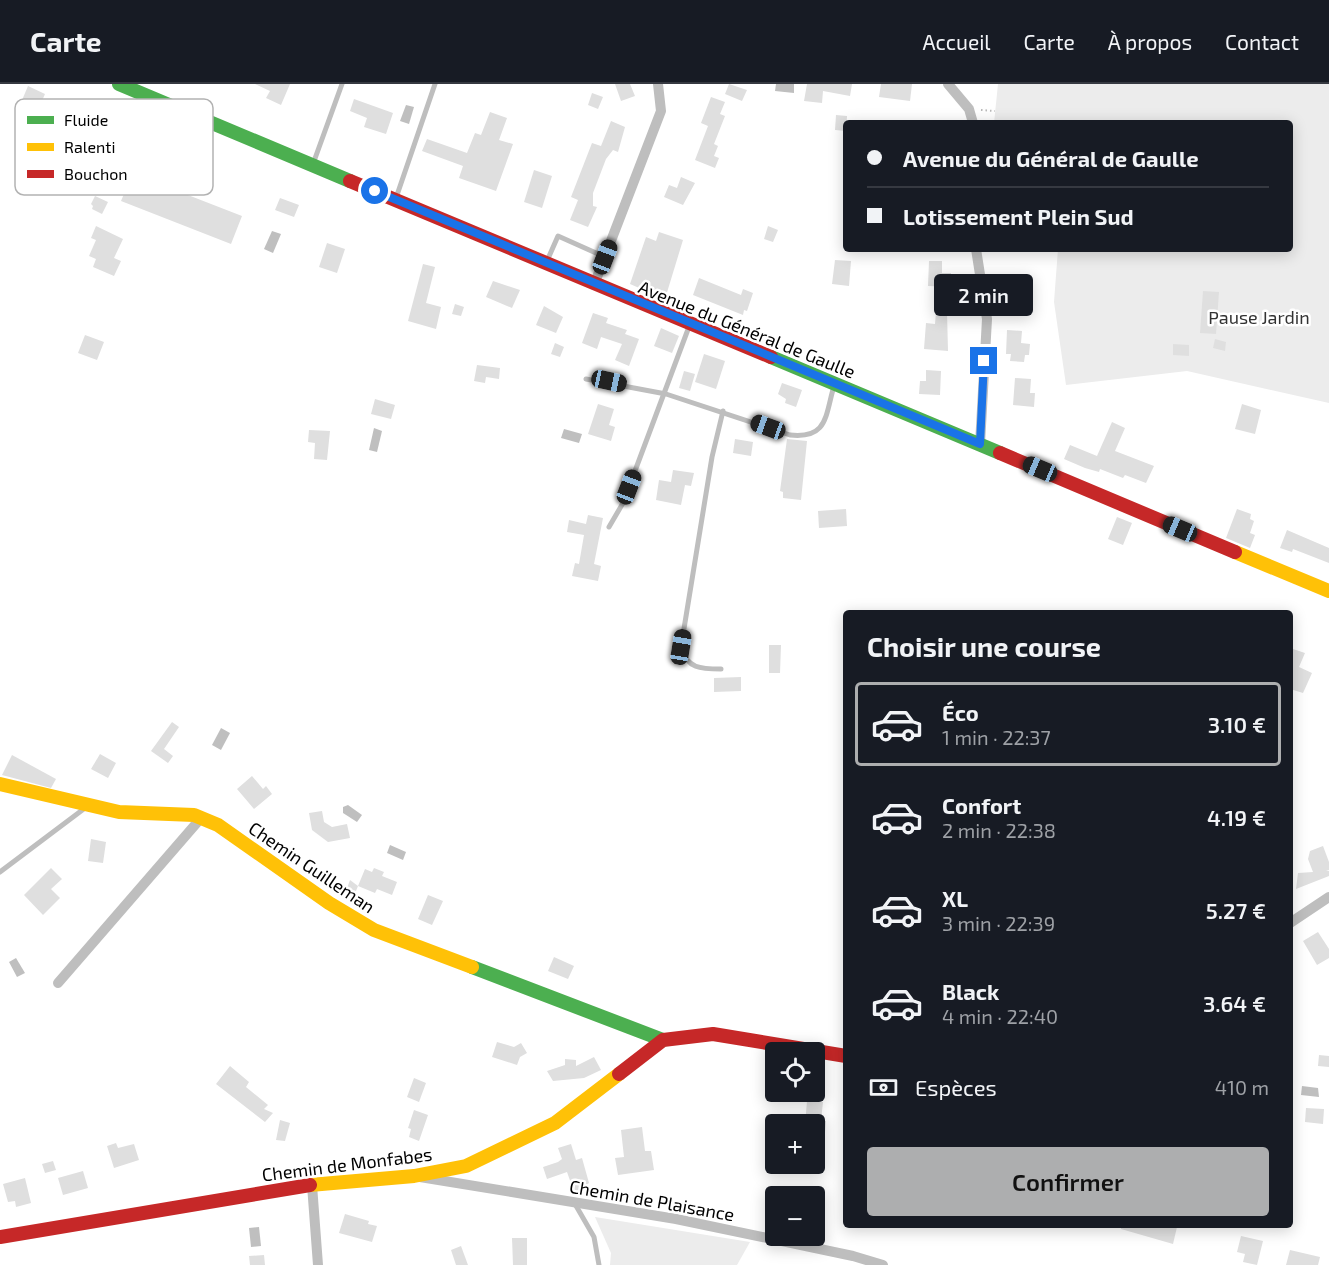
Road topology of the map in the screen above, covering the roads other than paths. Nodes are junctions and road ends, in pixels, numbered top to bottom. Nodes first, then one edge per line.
1 (119, 84) edge
2 (342, 84) edge
3 (435, 84) edge
4 (658, 84) edge
5 (948, 84) edge
6 (155, 99) edge
7 (972, 120) edge
8 (213, 123) edge
9 (312, 165) junction
10 (396, 200) junction
11 (976, 252) edge
12 (605, 257) junction
13 (545, 264) junction
14 (594, 285) junction
15 (690, 324) junction
16 (586, 379) dead end
17 (834, 384) junction
18 (666, 394) junction
19 (723, 411) junction
20 (980, 444) junction
21 (609, 527) dead end
22 (1329, 591) edge
23 (721, 669) dead end
24 (0, 784) edge
25 (88, 806) junction
26 (201, 818) junction
27 (0, 872) edge
28 (1329, 897) edge
29 (1293, 921) edge
30 (58, 983) dead end
31 (663, 1040) junction
32 (843, 1056) edge
33 (414, 1176) junction
34 (312, 1185) junction
35 (574, 1202) junction
36 (0, 1237) edge
37 (318, 1265) edge
38 (599, 1265) edge
39 (883, 1265) edge

1 - 6 street, Avenue du Général de Gaulle
2 - 9 lane
3 - 10 lane
4 - 12 street
5 - 7 street
8 - 9 street, Avenue du Général de Gaulle
9 - 10 street, Avenue du Général de Gaulle
10 - 13 street, Avenue du Général de Gaulle
11 - 20 street
12 - 13 lane
12 - 14 street
13 - 14 street, Avenue du Général de Gaulle
14 - 15 street, Avenue du Général de Gaulle
15 - 17 street, Avenue du Général de Gaulle
15 - 18 lane
16 - 18 lane
17 - 19 lane
17 - 20 street, Avenue du Général de Gaulle
18 - 19 lane
18 - 21 lane
19 - 23 lane
20 - 22 street, Avenue du Général de Gaulle
24 - 25 street, Chemin Guilleman
25 - 26 street, Chemin Guilleman
25 - 27 lane
26 - 30 street
26 - 31 street, Chemin Guilleman
28 - 29 street
31 - 32 street
31 - 33 street, Chemin de Monfabes
33 - 34 street, Chemin de Monfabes
33 - 35 street, Chemin de Plaisance
34 - 36 street, Chemin de Monfabes
34 - 37 street
35 - 38 lane
35 - 39 street, Chemin de Plaisance

